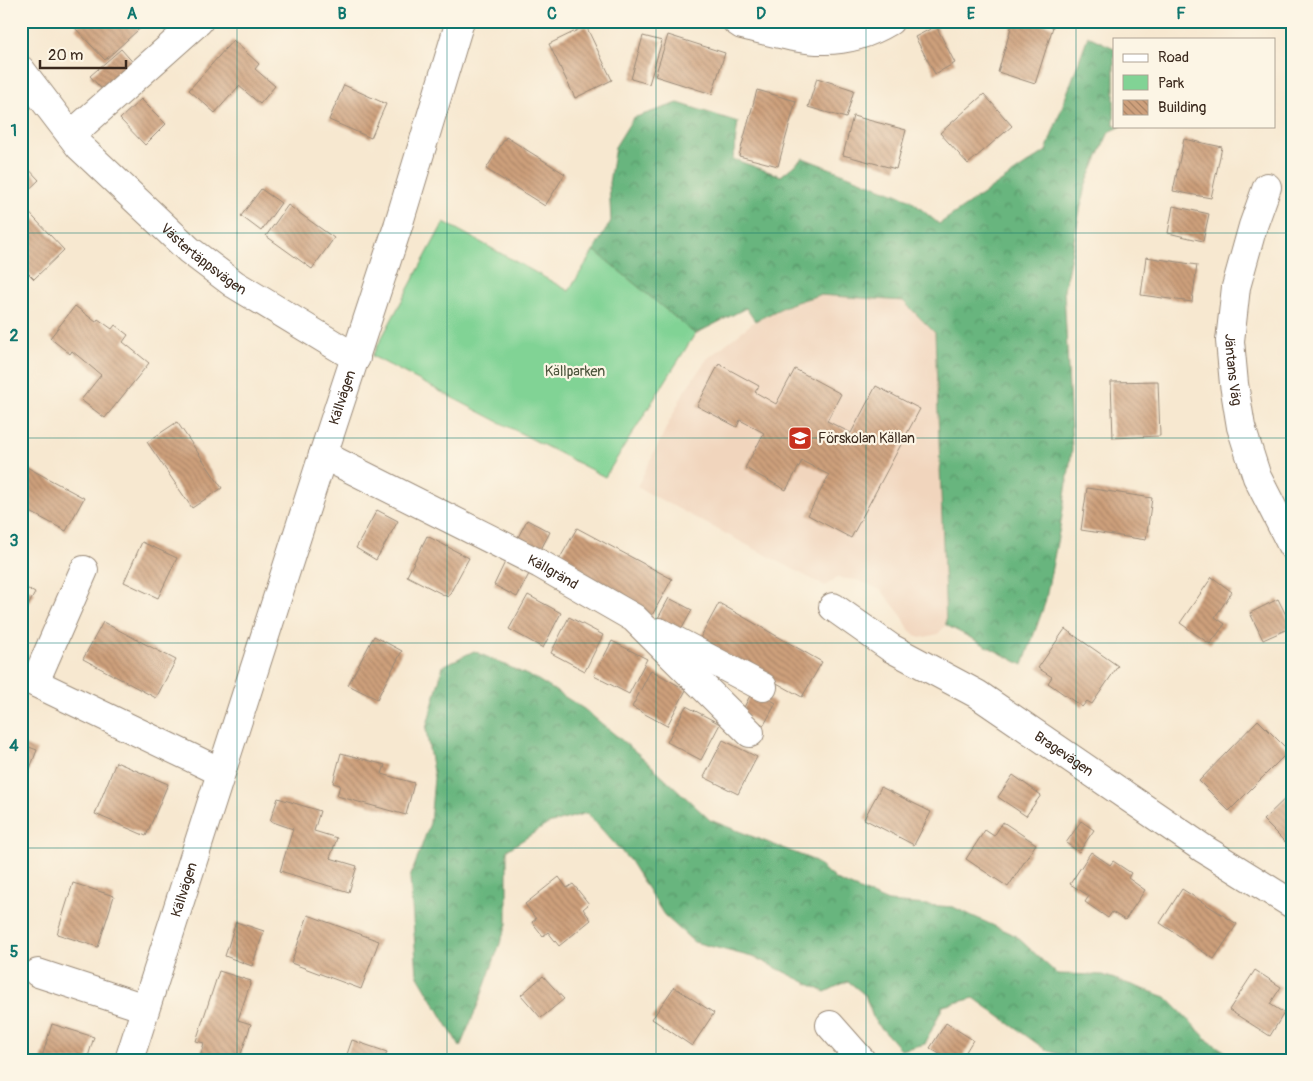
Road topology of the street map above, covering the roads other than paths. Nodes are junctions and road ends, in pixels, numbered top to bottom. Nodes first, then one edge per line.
1 (199, 21) edge
2 (460, 21) edge
3 (736, 21) edge
4 (890, 21) edge
5 (21, 70) edge
6 (71, 135) junction
7 (1267, 187) dead end
8 (356, 358) junction
9 (323, 455) junction
10 (1292, 546) edge
11 (84, 570) dead end
12 (833, 607) dead end
13 (634, 618) junction
14 (28, 679) edge
15 (763, 687) dead end
16 (750, 733) dead end
17 (221, 772) junction
18 (1292, 904) edge
19 (38, 973) dead end
20 (145, 1008) junction
21 (830, 1025) dead end
22 (129, 1060) edge
23 (861, 1060) edge

1 - 6 street
2 - 8 street, Källvägen
3 - 4 street
5 - 6 street, Västertäppsvägen
6 - 8 street, Västertäppsvägen
7 - 10 street, Jäntans Väg
8 - 9 street, Källvägen
9 - 13 street, Källgränd
9 - 17 street, Källvägen
11 - 14 street
12 - 18 street, Bragevägen
13 - 15 street
13 - 16 street, Källgränd
14 - 17 street
17 - 20 street, Källvägen
19 - 20 street
20 - 22 street, Källvägen
21 - 23 street

